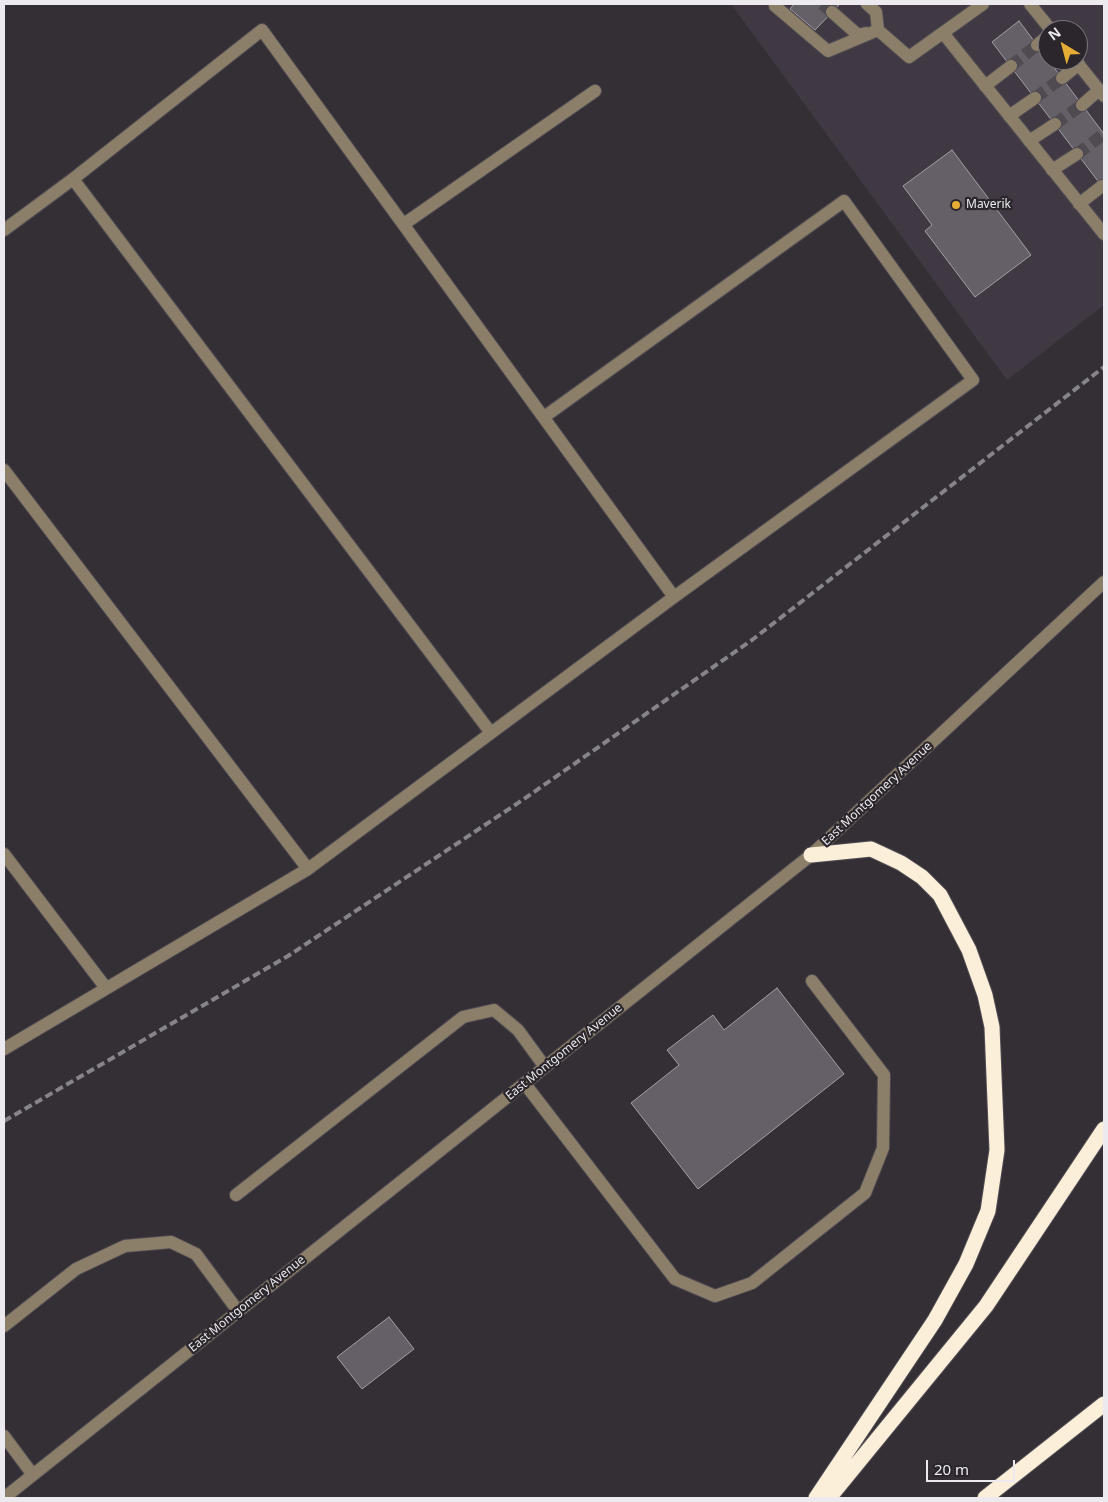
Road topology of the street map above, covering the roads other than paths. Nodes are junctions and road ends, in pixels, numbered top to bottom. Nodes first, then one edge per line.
1 (775, 4) edge
2 (867, 4) edge
3 (881, 4) edge
4 (983, 4) edge
5 (1030, 4) edge
6 (832, 12) tunnel mouth
7 (1043, 20) edge
8 (878, 30) junction
9 (943, 33) junction
10 (1011, 66) tunnel mouth
11 (1070, 70) edge
12 (1083, 70) edge
13 (1062, 78) tunnel mouth
14 (985, 86) junction
15 (596, 91) dead end
16 (1102, 93) edge
17 (1035, 98) tunnel mouth
18 (1082, 105) tunnel mouth
19 (1009, 116) junction
20 (1055, 124) tunnel mouth
21 (1029, 141) junction
22 (1077, 154) tunnel mouth
23 (1052, 170) junction
24 (73, 179) junction
25 (1102, 186) dead end
26 (1079, 204) junction
27 (404, 224) junction
28 (4, 230) edge
29 (1104, 234) edge
30 (544, 417) junction
31 (4, 470) edge
32 (1104, 582) edge
33 (674, 597) junction
34 (491, 733) junction
35 (4, 854) edge
36 (811, 855) junction
37 (308, 869) junction
38 (812, 981) dead end
39 (106, 988) junction
40 (4, 1049) edge
41 (545, 1067) junction
42 (525, 1084) junction
43 (1104, 1129) edge
44 (236, 1195) dead end
45 (238, 1311) junction
46 (4, 1326) edge
47 (1104, 1404) edge
48 (4, 1436) edge
49 (33, 1475) junction
50 (4, 1498) edge
51 (816, 1498) edge
52 (829, 1498) edge
53 (985, 1498) edge

1 - 8 street
2 - 8 street
3 - 8 street
4 - 9 street
5 - 7 street
6 - 8 street
8 - 9 street
9 - 14 street
10 - 14 street
11 - 13 street
12 - 16 street
14 - 19 street
15 - 27 street
16 - 18 street
17 - 19 street
19 - 21 street
20 - 21 street
21 - 23 street
22 - 23 street
23 - 26 street
24 - 27 street
24 - 28 street
24 - 34 street
25 - 26 street
26 - 29 street
27 - 30 street
30 - 33 street
30 - 33 street
31 - 37 street
32 - 36 street, East Montgomery Avenue
33 - 34 street
34 - 37 street
35 - 39 street
36 - 41 street, East Montgomery Avenue
36 - 51 highway
37 - 39 street
38 - 42 street
39 - 40 street
41 - 42 street, East Montgomery Avenue
41 - 44 street
42 - 45 street, East Montgomery Avenue
43 - 52 highway
45 - 46 street
45 - 49 street, East Montgomery Avenue
47 - 53 highway
48 - 49 street
49 - 50 street, East Montgomery Avenue

